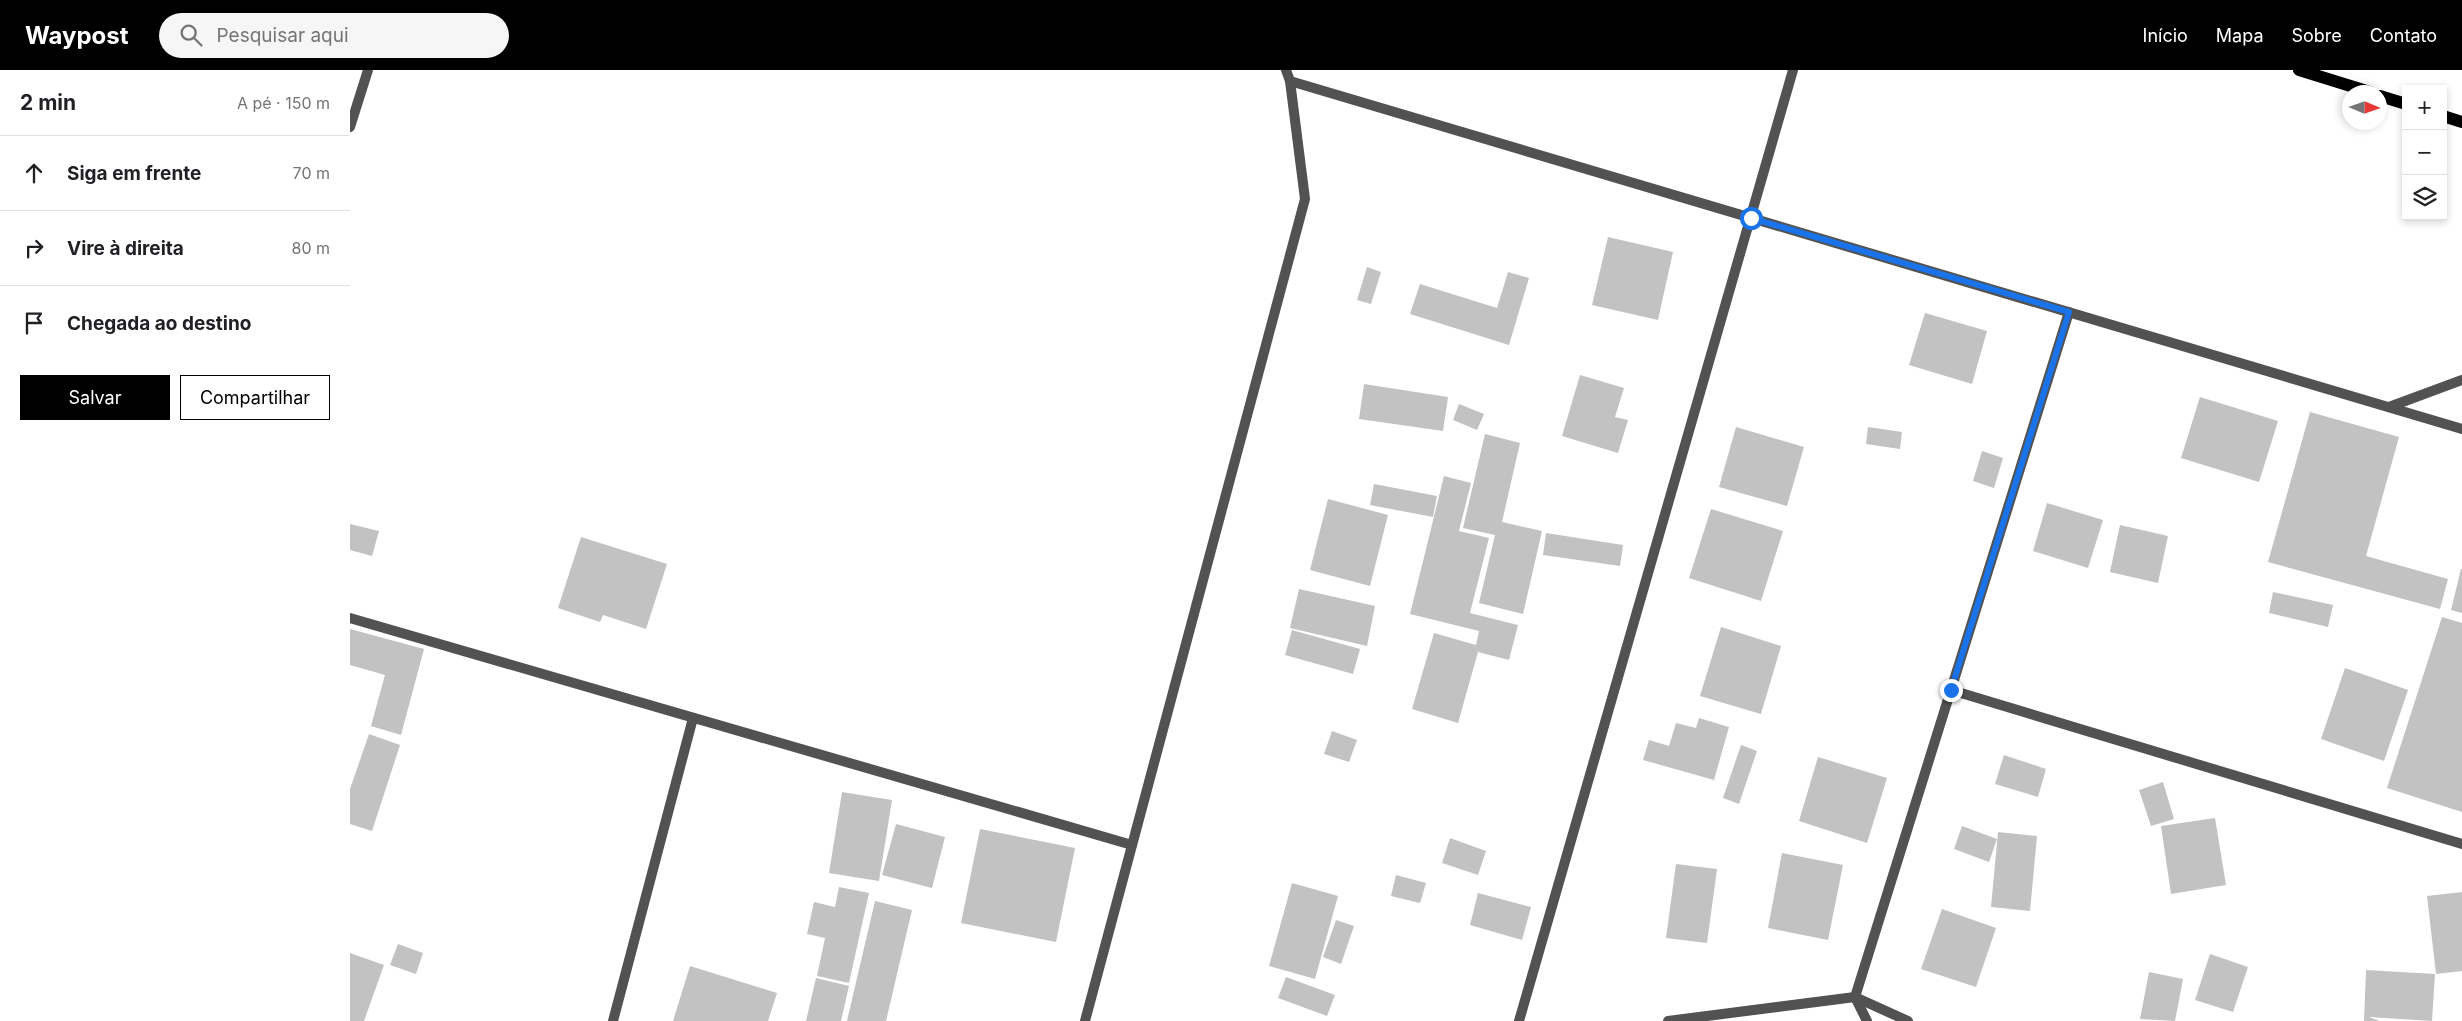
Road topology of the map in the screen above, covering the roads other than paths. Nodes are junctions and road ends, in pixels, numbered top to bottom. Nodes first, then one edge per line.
1 (368, 70) edge
2 (1286, 70) edge
3 (1793, 70) edge
4 (2299, 70) edge
5 (1290, 80) junction
6 (2347, 85) edge
7 (2387, 98) edge
8 (2402, 103) edge
9 (2447, 117) edge
10 (2462, 122) edge
11 (350, 127) edge
12 (1751, 218) junction
13 (2069, 312) junction
14 (2462, 380) edge
15 (2389, 407) junction
16 (2462, 429) edge
17 (350, 618) edge
18 (1951, 690) junction
19 (693, 718) junction
20 (2462, 844) edge
21 (1132, 845) junction
22 (1855, 997) junction
23 (613, 1021) edge
24 (1085, 1021) edge
25 (1519, 1021) edge
26 (1668, 1021) edge
27 (1867, 1021) edge
28 (1908, 1021) edge

1 - 11 street
2 - 5 street
3 - 12 street
4 - 6 main road
5 - 12 street
5 - 21 street
7 - 8 main road
9 - 10 main road
12 - 13 street
12 - 25 street
13 - 15 street
13 - 18 street
14 - 15 street
15 - 16 street
17 - 19 street
18 - 20 street
18 - 22 street
19 - 21 street
19 - 23 street
21 - 24 street
22 - 26 street
22 - 27 street
22 - 28 street

